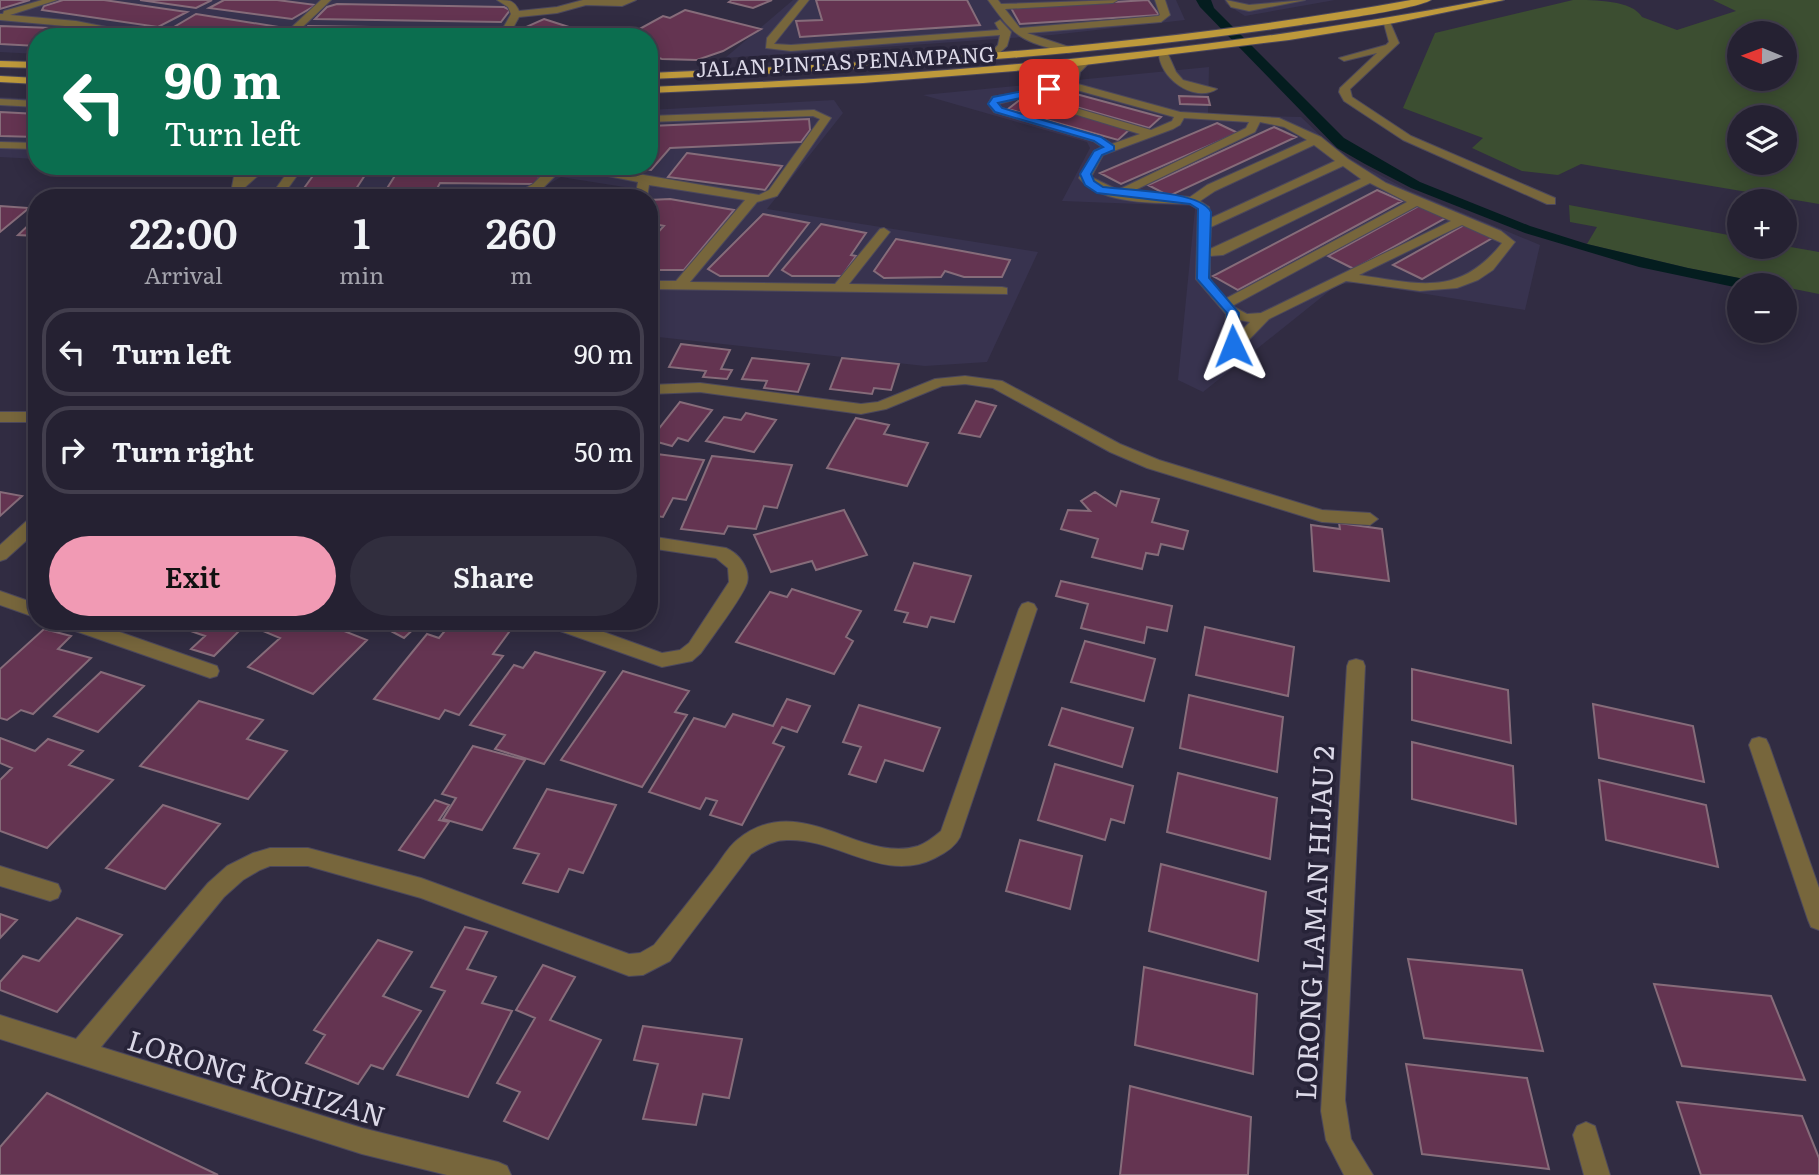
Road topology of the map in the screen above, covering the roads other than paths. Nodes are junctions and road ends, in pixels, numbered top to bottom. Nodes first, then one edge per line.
1 (52, 0) edge
2 (326, 0) edge
3 (502, 0) edge
4 (631, 0) edge
5 (804, 0) edge
6 (985, 0) edge
7 (1113, 0) edge
8 (1160, 0) edge
9 (1231, 0) edge
10 (1300, 0) edge
11 (1426, 0) edge
12 (1499, 0) edge
13 (996, 3) edge
14 (516, 14) junction
15 (0, 16) edge
16 (1386, 22) junction
17 (100, 28) edge
18 (296, 28) edge
19 (508, 28) edge
20 (1011, 32) junction
21 (1392, 46) junction
22 (1068, 50) junction
23 (1163, 54) junction
24 (992, 58) junction
25 (1344, 58) dead end
26 (1084, 63) junction
27 (0, 64) edge
28 (28, 65) edge
29 (1031, 69) junction
30 (658, 76) edge
31 (0, 79) edge
32 (28, 81) edge
33 (1060, 86) junction
34 (1073, 86) junction
35 (1212, 89) dead end
36 (658, 90) edge
37 (1020, 94) junction
38 (0, 102) edge
39 (28, 104) edge
40 (1180, 115) junction
41 (658, 119) edge
42 (1256, 119) junction
43 (1153, 134) junction
44 (1317, 139) junction
45 (0, 145) edge
46 (28, 146) edge
47 (1111, 148) junction
48 (1342, 162) junction
49 (253, 175) edge
50 (549, 175) edge
51 (623, 175) edge
52 (1370, 179) junction
53 (644, 180) junction
54 (238, 189) edge
55 (533, 189) edge
56 (642, 189) edge
57 (1121, 194) junction
58 (753, 200) junction
59 (1192, 201) junction
60 (1418, 201) junction
61 (1550, 201) dead end
62 (1462, 220) junction
63 (1205, 225) junction
64 (884, 232) dead end
65 (1204, 253) junction
66 (1346, 277) junction
67 (658, 285) edge
68 (679, 286) junction
69 (839, 288) junction
70 (1002, 291) dead end
71 (1228, 309) junction
72 (1264, 316) junction
73 (658, 390) edge
74 (0, 417) edge
75 (28, 417) edge
76 (1370, 519) dead end
77 (28, 529) edge
78 (658, 543) edge
79 (0, 555) edge
80 (0, 598) edge
81 (28, 608) edge
82 (1028, 609) dead end
83 (93, 630) edge
84 (577, 630) edge
85 (1356, 666) dead end
86 (210, 671) dead end
87 (1759, 744) dead end
88 (0, 876) edge
89 (50, 891) dead end
90 (1819, 920) edge
91 (0, 1027) edge
92 (80, 1054) junction
93 (1586, 1135) dead end
94 (498, 1175) edge
95 (1360, 1175) edge
96 (1597, 1175) edge

1 - 15 street
2 - 18 street
3 - 14 street
4 - 14 street
5 - 20 street
6 - 20 street
7 - 13 street
8 - 20 street
9 - 10 street
11 - 22 main road, JALAN PINTAS PENAMPANG
12 - 16 main road, JALAN PINTAS PENAMPANG
13 - 20 street
14 - 19 street
15 - 17 street
16 - 21 street
16 - 23 main road, JALAN PINTAS PENAMPANG
20 - 22 street
20 - 24 street
21 - 25 street
21 - 61 street
22 - 24 main road, JALAN PINTAS PENAMPANG
23 - 26 main road, JALAN PINTAS PENAMPANG
23 - 35 street
24 - 30 main road, JALAN PINTAS PENAMPANG
26 - 29 main road, JALAN PINTAS PENAMPANG
26 - 34 street
27 - 28 main road
29 - 33 street
29 - 36 main road, JALAN PINTAS PENAMPANG
31 - 32 main road
33 - 34 street
33 - 37 street
34 - 40 street
37 - 43 street
37 - 47 street
38 - 39 street
40 - 42 street
40 - 43 street
41 - 58 street
42 - 44 street
42 - 57 street
43 - 47 street
44 - 48 street
44 - 59 street
45 - 46 street
47 - 57 street
48 - 52 street
48 - 63 street
49 - 54 street
50 - 55 street
51 - 53 street
52 - 60 street
52 - 65 street
53 - 56 street
53 - 58 street
57 - 59 street
58 - 68 street
59 - 63 street
60 - 62 street
60 - 71 street
62 - 66 street
62 - 66 street
63 - 65 street
64 - 69 street
65 - 71 street
66 - 72 street
67 - 68 street
68 - 69 street
69 - 70 street
71 - 72 street
71 - 72 street
73 - 76 street
74 - 75 street
77 - 79 street
78 - 84 street
80 - 81 street
82 - 92 street
83 - 86 street
85 - 95 street, LORONG LAMAN HIJAU 2
87 - 90 street
88 - 89 street
91 - 92 street, LORONG KOHIZAN
92 - 94 street, LORONG KOHIZAN
93 - 96 street

